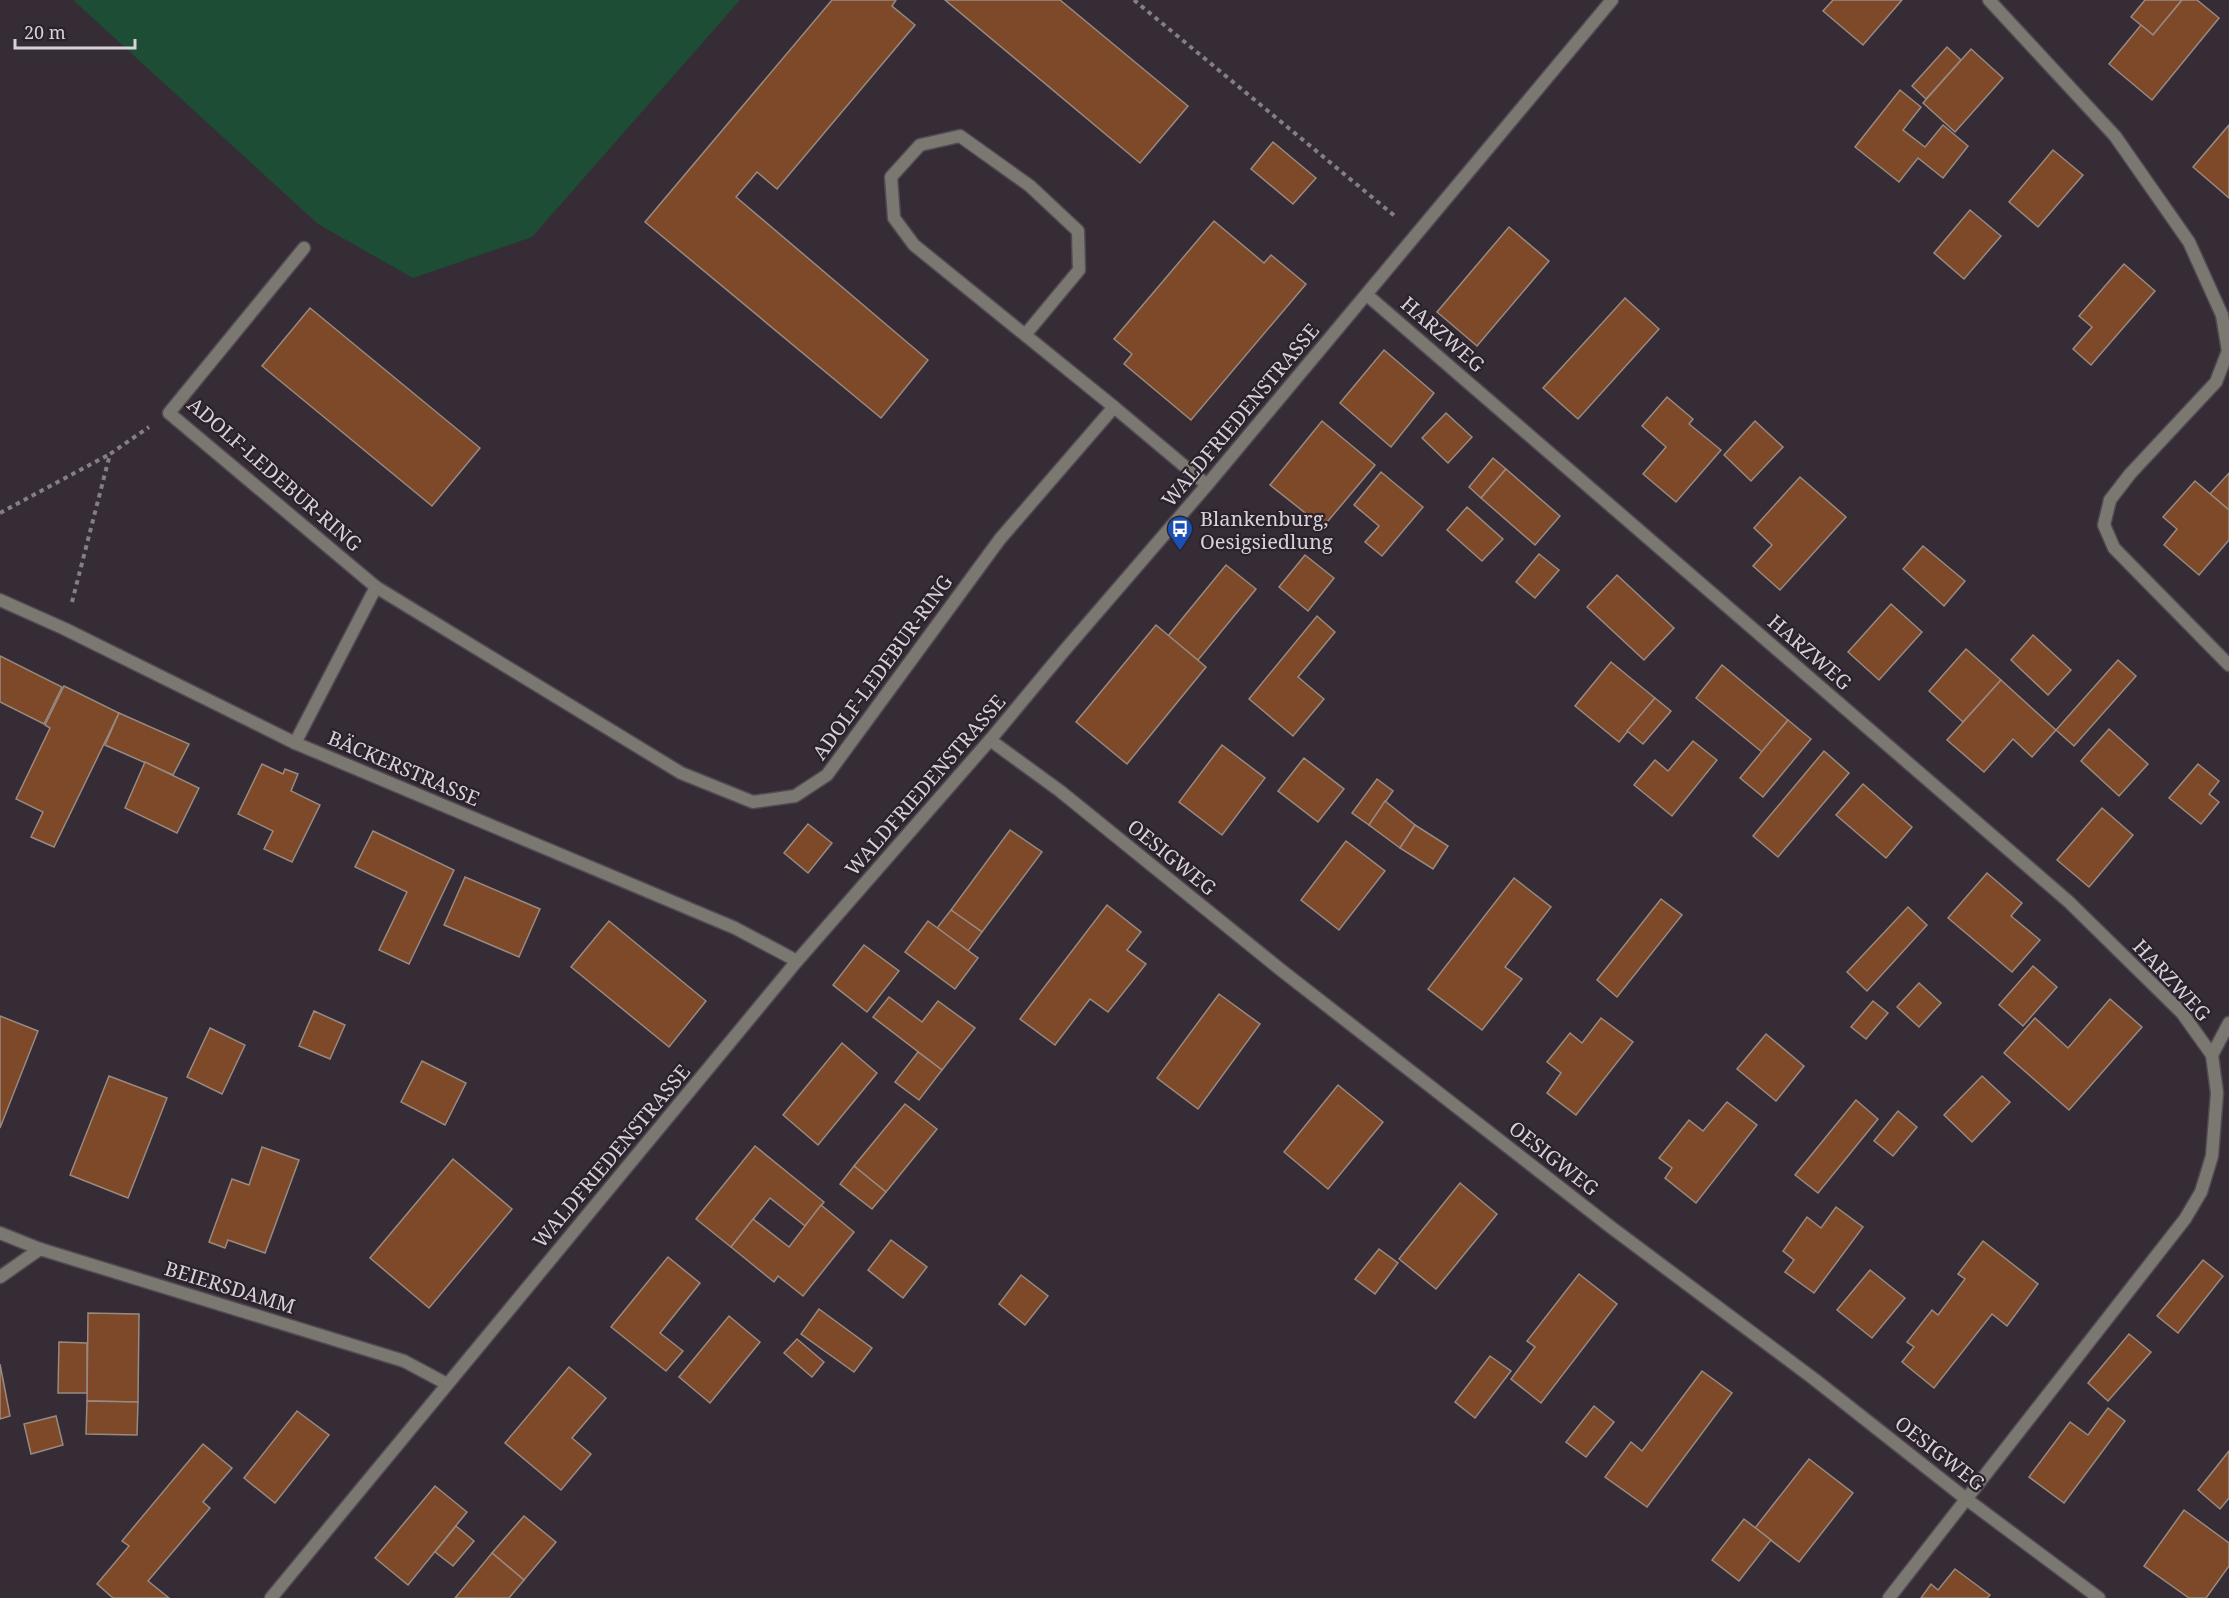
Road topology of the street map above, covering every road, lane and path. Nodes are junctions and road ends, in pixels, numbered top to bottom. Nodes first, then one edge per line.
1 (1134, 0) edge
2 (1612, 0) edge
3 (1989, 0) edge
4 (1417, 234) junction
5 (304, 248) dead end
6 (1367, 295) junction
7 (1025, 335) junction
8 (1114, 407) junction
9 (169, 413) junction
10 (110, 454) junction
11 (1208, 485) junction
12 (0, 513) edge
13 (376, 587) junction
14 (0, 600) edge
15 (65, 629) junction
16 (2229, 665) edge
17 (990, 740) junction
18 (295, 743) junction
19 (797, 961) junction
20 (2229, 1023) edge
21 (2212, 1055) junction
22 (0, 1233) edge
23 (40, 1249) junction
24 (0, 1277) edge
25 (447, 1384) junction
26 (1965, 1498) junction
27 (271, 1598) edge
28 (1889, 1598) edge
29 (2099, 1598) edge

1 - 4 path
2 - 4 street, WALDFRIEDENSTRASSE
3 - 16 street
4 - 6 street, WALDFRIEDENSTRASSE
5 - 9 street, ADOLF-LEDEBUR-RING
6 - 11 street, WALDFRIEDENSTRASSE
6 - 21 street, HARZWEG
7 - 7 street
7 - 8 street
8 - 11 street
8 - 13 street, ADOLF-LEDEBUR-RING
9 - 10 path
9 - 13 street, ADOLF-LEDEBUR-RING
10 - 12 path
10 - 15 path
11 - 17 street, WALDFRIEDENSTRASSE
13 - 18 street
14 - 15 street, BÄCKERSTRASSE
15 - 18 street, BÄCKERSTRASSE
17 - 19 street, WALDFRIEDENSTRASSE
17 - 26 street, OESIGWEG
18 - 19 street, BÄCKERSTRASSE
19 - 25 street, WALDFRIEDENSTRASSE
20 - 21 street, HARZWEG
21 - 26 street, HARZWEG
22 - 23 street, BEIERSDAMM
23 - 24 street
23 - 25 street, BEIERSDAMM
25 - 27 street, WALDFRIEDENSTRASSE
26 - 28 street, HARZWEG
26 - 29 street, OESIGWEG

